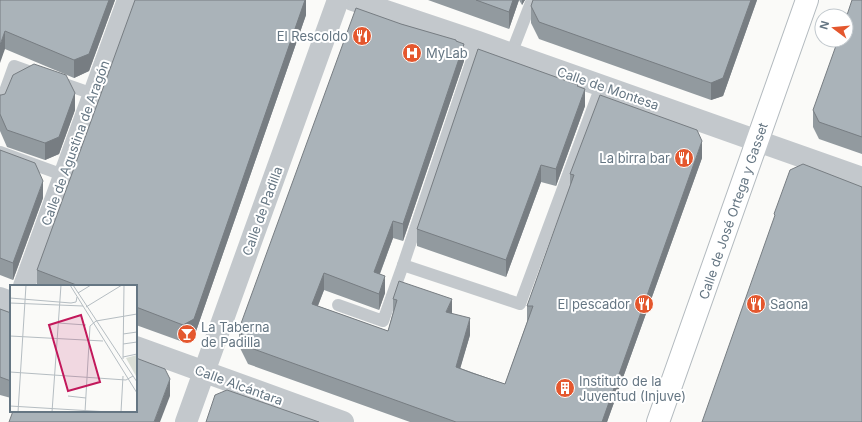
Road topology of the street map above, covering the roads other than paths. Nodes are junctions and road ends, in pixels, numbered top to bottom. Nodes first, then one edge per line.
1 (128, 0) edge
2 (338, 0) edge
3 (353, 0) edge
4 (532, 0) edge
5 (807, 0) edge
6 (478, 42) junction
7 (511, 54) junction
8 (601, 86) junction
9 (93, 94) junction
10 (0, 105) edge
11 (757, 141) junction
12 (0, 152) edge
13 (63, 175) junction
14 (862, 178) edge
15 (403, 265) junction
16 (24, 285) edge
17 (0, 298) edge
18 (10, 302) edge
19 (338, 305) dead end
20 (137, 347) edge
21 (205, 373) junction
22 (186, 422) edge
23 (343, 422) edge
24 (658, 422) edge

1 - 9 street, Calle de Agustina de Aragón
2 - 21 street, Calle de Padilla
3 - 6 street, Calle de Montesa
4 - 7 lane
5 - 11 street, Calle de José Ortega y Gasset
6 - 7 street, Calle de Montesa
6 - 15 lane
7 - 8 street, Calle de Montesa
8 - 11 street, Calle de Montesa
8 - 15 lane
9 - 10 lane
9 - 13 street, Calle de Agustina de Aragón
11 - 14 street, Calle de Montesa
11 - 24 street, Calle de José Ortega y Gasset
12 - 13 lane
13 - 16 street, Calle de Agustina de Aragón
15 - 19 lane
17 - 18 street
20 - 21 street, Calle Alcántara
21 - 22 street, Calle de Padilla
21 - 23 street, Calle Alcántara

